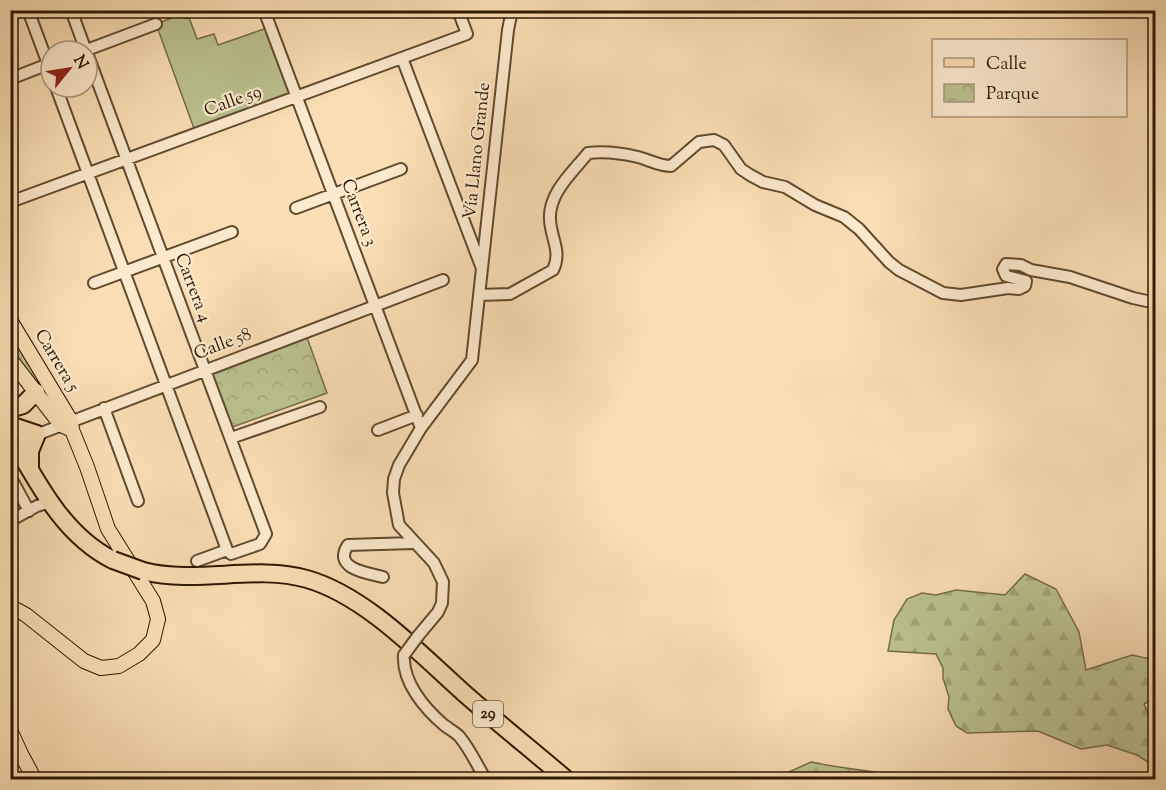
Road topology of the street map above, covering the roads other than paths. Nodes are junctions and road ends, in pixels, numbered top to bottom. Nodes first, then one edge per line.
1 (28, 10) edge
2 (71, 10) edge
3 (264, 10) edge
4 (458, 10) edge
5 (510, 10) edge
6 (156, 24) dead end
7 (39, 39) edge
8 (82, 39) edge
9 (99, 46) edge
10 (402, 58) junction
11 (39, 70) edge
12 (10, 78) edge
13 (99, 85) edge
14 (296, 97) junction
15 (60, 99) edge
16 (127, 159) junction
17 (401, 169) dead end
18 (88, 174) junction
19 (333, 195) junction
20 (10, 202) edge
21 (296, 208) dead end
22 (232, 232) dead end
23 (163, 258) junction
24 (482, 269) junction
25 (125, 272) junction
26 (443, 279) dead end
27 (93, 283) dead end
28 (479, 295) junction
29 (1155, 303) edge
30 (375, 305) junction
31 (10, 320) edge
32 (10, 359) edge
33 (205, 369) junction
34 (166, 384) junction
35 (36, 392) junction
36 (320, 407) dead end
37 (104, 408) junction
38 (10, 409) edge
39 (417, 416) junction
40 (10, 425) edge
41 (68, 425) junction
42 (421, 428) junction
43 (378, 430) dead end
44 (37, 434) junction
45 (231, 438) junction
46 (13, 439) edge
47 (30, 470) junction
48 (10, 476) edge
49 (138, 501) dead end
50 (51, 502) junction
51 (30, 511) junction
52 (10, 521) edge
53 (413, 543) junction
54 (228, 550) junction
55 (197, 561) dead end
56 (383, 577) dead end
57 (10, 610) edge
58 (10, 730) edge
59 (35, 780) edge
60 (486, 780) edge
61 (567, 780) edge

1 - 7 street
2 - 8 street, Carrera 4
3 - 14 street, Carrera 3
4 - 10 street, Calle 59
5 - 24 street, Vía Llano Grande
6 - 9 street
10 - 14 street, Calle 59
10 - 24 street
11 - 12 street
13 - 16 street, Carrera 4
14 - 16 street, Calle 59
14 - 19 street, Carrera 3
15 - 18 street
16 - 18 street, Calle 59
16 - 23 street, Carrera 4
17 - 19 street
18 - 20 street, Calle 59
18 - 25 street
19 - 21 street
19 - 30 street, Carrera 3
22 - 23 street
23 - 25 street
23 - 33 street, Carrera 4
24 - 28 street, Vía Llano Grande
25 - 27 street
25 - 34 street
26 - 30 street, Calle 58
28 - 29 street
28 - 42 street, Vía Llano Grande
30 - 33 street, Calle 58
30 - 39 street, Carrera 3
31 - 41 main road, Carrera 5
32 - 35 main road, Carrera 5
33 - 34 street, Calle 58
33 - 45 street, Carrera 4
34 - 37 street, Calle 58
34 - 54 street
35 - 38 highway
35 - 41 main road, Carrera 5
36 - 45 street
37 - 41 street, Calle 58
37 - 49 street
39 - 42 street, Carrera 3
39 - 43 street
40 - 44 highway
41 - 44 street, Calle 58
41 - 57 main road
42 - 53 street, Vía Llano Grande
44 - 46 street, Calle 58
44 - 47 highway
45 - 54 street, Carrera 4
46 - 47 highway, 29
47 - 50 highway, 29
48 - 51 street
50 - 51 street
50 - 61 highway, 29, bridge
51 - 52 street
53 - 56 street
53 - 60 street, Vía Llano Grande, bridge
54 - 55 street
58 - 59 main road

